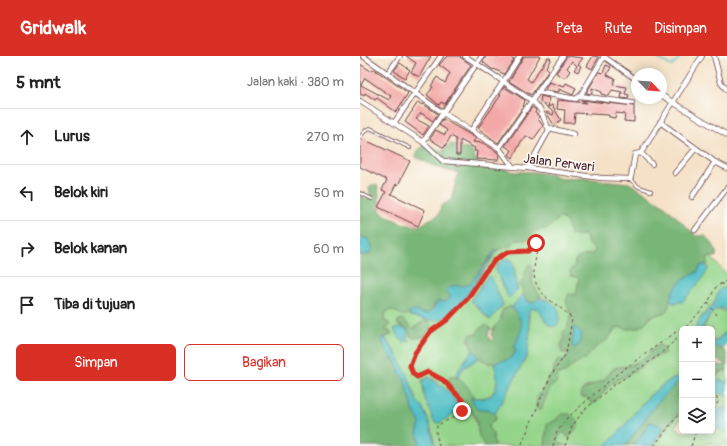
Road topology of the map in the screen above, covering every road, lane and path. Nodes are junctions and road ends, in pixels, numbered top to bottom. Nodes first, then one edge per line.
1 (363, 56) edge
2 (400, 56) edge
3 (441, 56) edge
4 (465, 56) edge
5 (482, 56) edge
6 (520, 56) edge
7 (563, 56) edge
8 (603, 56) edge
9 (702, 56) edge
10 (714, 56) edge
11 (477, 63) junction
12 (388, 73) junction
13 (631, 76) edge
14 (504, 81) junction
15 (727, 90) edge
16 (537, 92) junction
17 (416, 93) junction
18 (580, 96) junction
19 (667, 98) edge
20 (531, 100) junction
21 (360, 101) edge
22 (673, 102) junction
23 (631, 103) edge
24 (444, 113) junction
25 (660, 122) junction
26 (394, 123) junction
27 (549, 128) junction
28 (471, 131) junction
29 (574, 134) dead end
30 (727, 135) edge
31 (360, 137) edge
32 (423, 142) junction
33 (410, 148) dead end
34 (499, 148) junction
35 (696, 148) junction
36 (641, 153) junction
37 (715, 162) junction
38 (652, 164) dead end
39 (513, 167) junction
40 (528, 168) junction
41 (727, 168) edge
42 (675, 174) dead end
43 (629, 178) junction
44 (727, 188) edge
45 (652, 191) dead end
46 (360, 193) edge
47 (723, 194) junction
48 (692, 197) dead end
49 (727, 197) edge
50 (372, 199) dead end
51 (695, 230) dead end
52 (727, 280) edge
53 (720, 284) junction
54 (727, 284) edge
55 (708, 303) junction
56 (717, 315) dead end
57 (688, 326) edge
58 (679, 330) edge
59 (679, 337) edge
60 (715, 396) edge
61 (715, 408) edge
62 (679, 414) edge
63 (695, 434) edge
64 (439, 446) edge
65 (521, 446) edge
66 (553, 446) edge
67 (565, 446) edge
68 (654, 446) edge
69 (691, 446) edge

1 - 12 street
2 - 12 street
3 - 17 street
4 - 11 street
5 - 11 street
6 - 14 street
7 - 16 street
8 - 13 street
8 - 18 street
9 - 22 street
10 - 15 street
11 - 14 street
11 - 24 street
12 - 17 street
14 - 20 street
14 - 28 street
16 - 18 street
16 - 20 street
17 - 24 street
17 - 26 street
18 - 23 street
19 - 22 street
20 - 27 street
20 - 34 street
21 - 26 street, Jalan Perwari
22 - 25 street
22 - 30 street
24 - 28 street
24 - 32 street
25 - 35 street
25 - 36 street
26 - 32 street, Jalan Perwari
27 - 29 street
27 - 40 street
28 - 34 street
31 - 33 lane
32 - 39 street, Jalan Perwari
34 - 39 street
35 - 37 street
35 - 42 street
36 - 38 street
36 - 43 street
37 - 41 street
37 - 48 street
39 - 40 street, Jalan Perwari
40 - 43 street, Jalan Perwari
43 - 45 lane
44 - 47 street
46 - 50 lane
47 - 49 street
47 - 51 street
52 - 53 path
53 - 54 path
53 - 55 path
55 - 56 path
55 - 57 path
58 - 66 path
59 - 67 path
60 - 61 path
62 - 68 path
63 - 69 path
64 - 65 path

